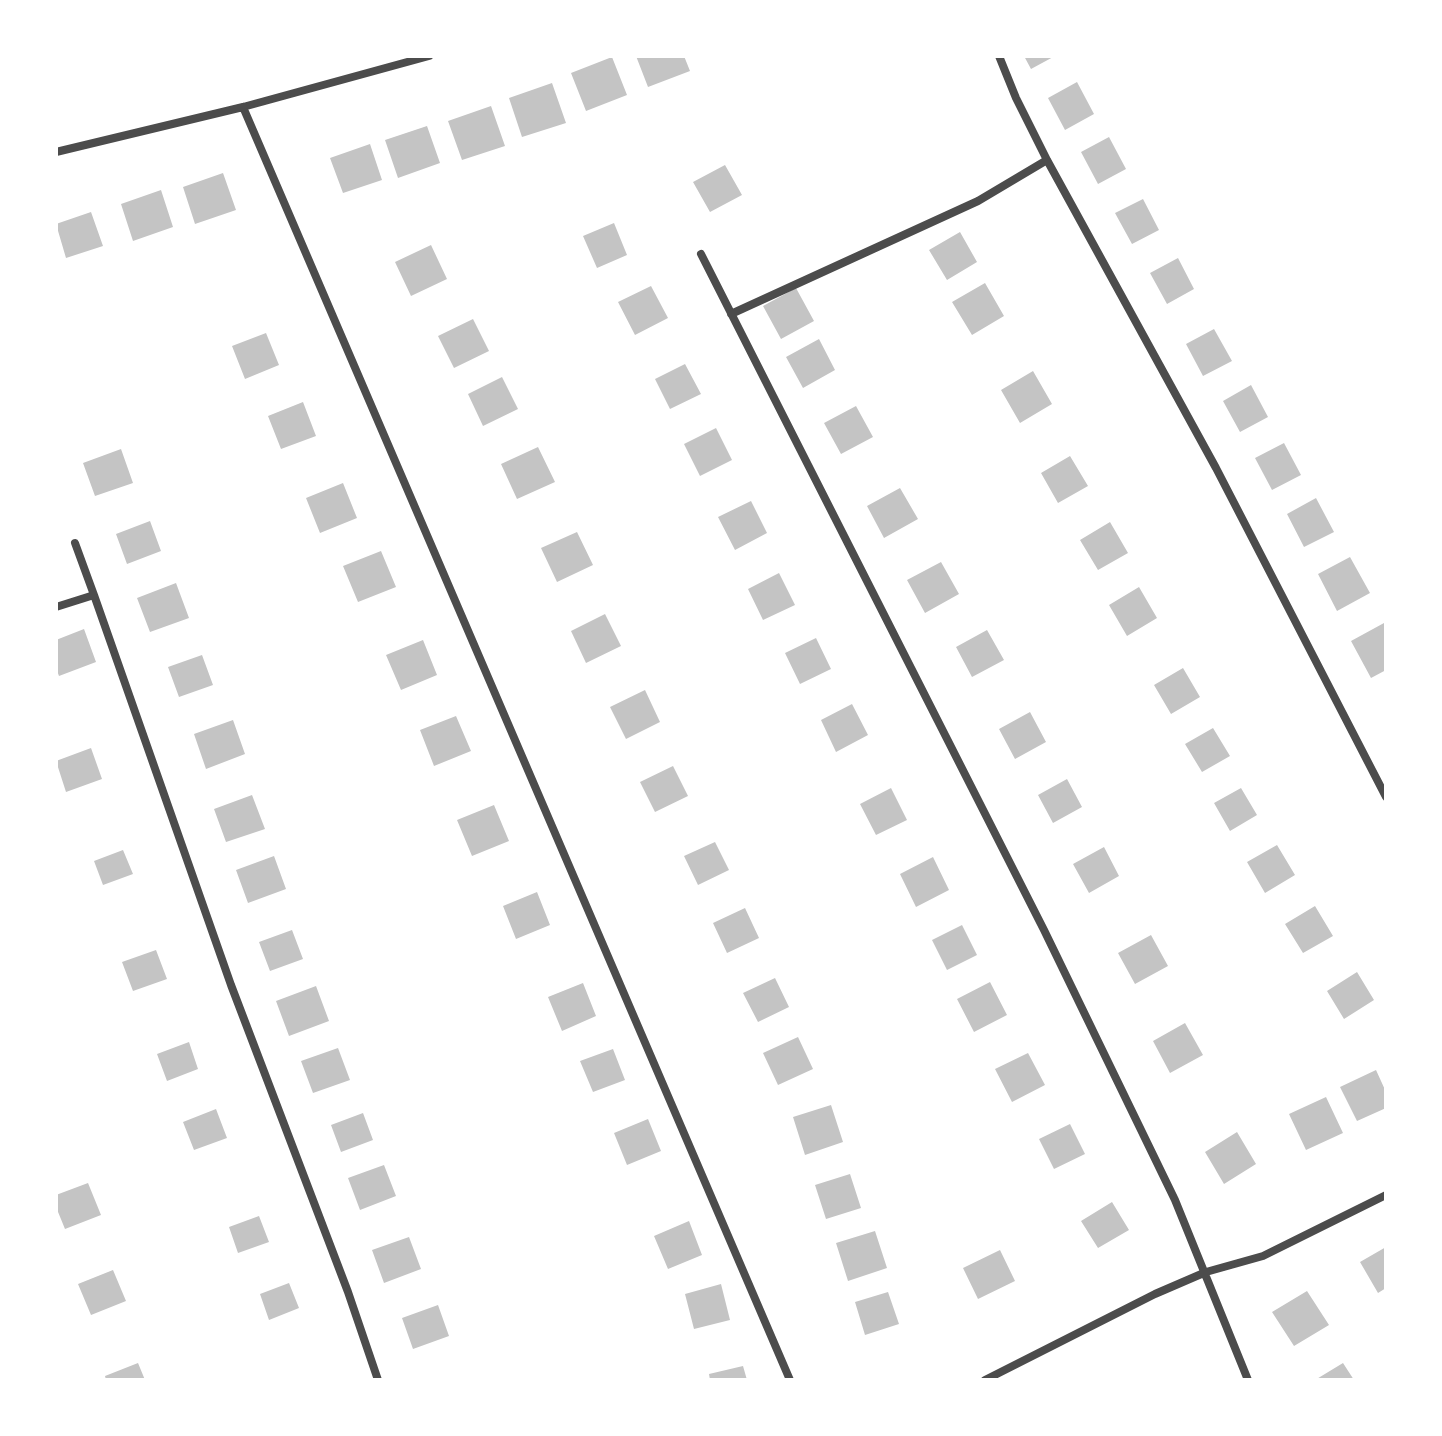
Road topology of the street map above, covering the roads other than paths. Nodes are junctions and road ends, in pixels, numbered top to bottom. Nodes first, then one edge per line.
1 (429, 56) edge
2 (999, 56) edge
3 (243, 107) junction
4 (56, 152) edge
5 (1047, 160) junction
6 (701, 254) dead end
7 (731, 314) junction
8 (75, 543) dead end
9 (94, 595) junction
10 (56, 607) edge
11 (1386, 797) edge
12 (1386, 1195) edge
13 (1206, 1272) junction
14 (378, 1380) edge
15 (790, 1380) edge
16 (985, 1380) edge
17 (1248, 1380) edge

1 - 3 street
2 - 5 street
3 - 4 street
3 - 15 street
5 - 7 street
5 - 11 street
6 - 7 street
7 - 13 street
8 - 9 street
9 - 10 street
9 - 14 street
12 - 13 street
13 - 16 street
13 - 17 street

